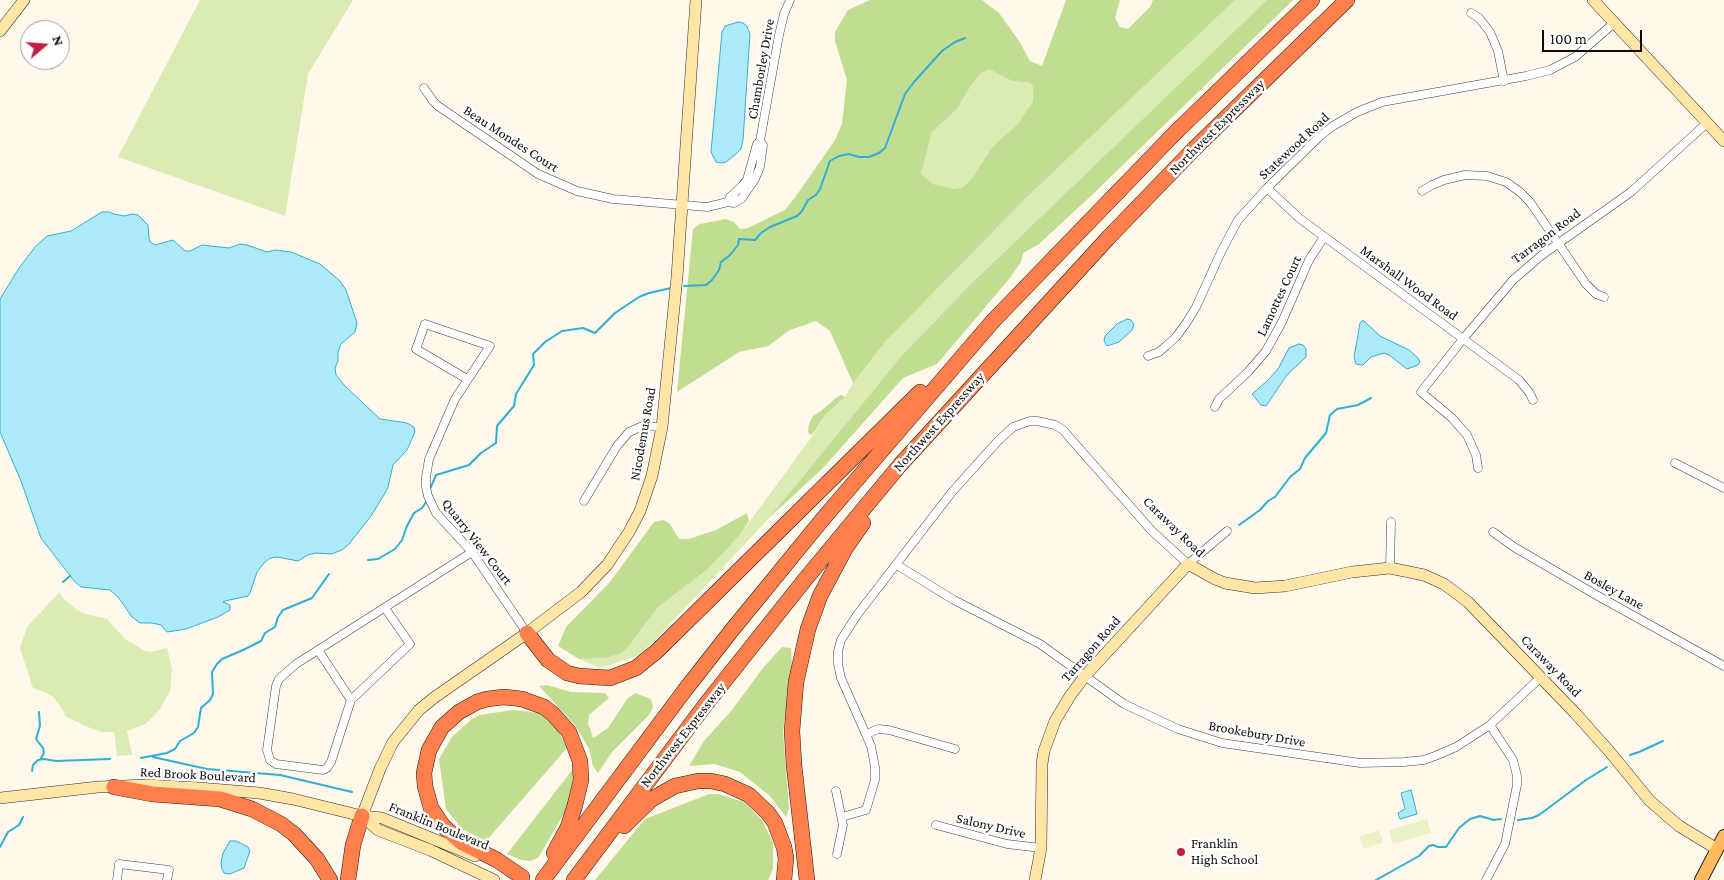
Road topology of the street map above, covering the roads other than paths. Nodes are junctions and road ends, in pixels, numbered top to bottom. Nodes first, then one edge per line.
1 (24, 0) edge
2 (696, 0) edge
3 (1312, 0) edge
4 (1347, 0) edge
5 (1592, 0) edge
6 (786, 1) edge
7 (1471, 14) dead end
8 (1614, 23) junction
9 (0, 31) edge
10 (1504, 80) junction
11 (424, 88) dead end
12 (1707, 123) junction
13 (1724, 141) edge
14 (1267, 188) junction
15 (1422, 192) dead end
16 (682, 206) junction
17 (1324, 237) junction
18 (1558, 244) junction
19 (1604, 297) dead end
20 (993, 321) junction
21 (1464, 339) junction
22 (1148, 356) dead end
23 (468, 379) junction
24 (1533, 400) dead end
25 (1215, 407) dead end
26 (945, 414) junction
27 (662, 427) junction
28 (1675, 462) dead end
29 (1478, 468) dead end
30 (1724, 488) edge
31 (584, 501) dead end
32 (1391, 522) dead end
33 (1227, 531) dead end
34 (1493, 532) dead end
35 (472, 552) junction
36 (1188, 564) junction
37 (897, 565) junction
38 (1390, 568) junction
39 (385, 608) junction
40 (527, 632) junction
41 (318, 650) junction
42 (1724, 666) edge
43 (1085, 676) junction
44 (1541, 677) junction
45 (350, 700) junction
46 (1490, 725) junction
47 (867, 734) junction
48 (955, 749) dead end
49 (114, 787) junction
50 (836, 791) dead end
51 (0, 798) edge
52 (362, 816) junction
53 (842, 817) junction
54 (936, 826) dead end
55 (1724, 836) edge
56 (1040, 848) junction
57 (1721, 850) edge
58 (837, 854) dead end
59 (545, 874) edge
60 (526, 878) edge
61 (806, 879) edge
62 (117, 880) edge
63 (167, 880) edge
64 (330, 880) edge
65 (348, 880) edge
66 (494, 880) edge
67 (574, 880) edge
68 (581, 880) edge
69 (784, 880) edge
70 (1035, 880) edge
71 (1486, 880) edge
72 (1701, 880) edge

1 - 9 street
2 - 16 street, Nicodemus Road
3 - 20 highway, Northwest Expressway
4 - 26 highway, Northwest Expressway
5 - 8 street
6 - 16 street, Chamborley Drive
7 - 10 street
8 - 10 street, Statewood Road
8 - 12 street
10 - 14 street, Statewood Road
11 - 16 street, Beau Mondes Court
12 - 13 street
12 - 18 street, Tarragon Road
14 - 17 street, Marshall Wood Road
14 - 22 street, Statewood Road
15 - 18 street
16 - 27 street, Nicodemus Road
17 - 21 street, Marshall Wood Road
17 - 25 street, Lamottes Court
18 - 19 street
18 - 21 street, Tarragon Road
20 - 40 highway
20 - 59 highway, Northwest Expressway
21 - 24 street, Marshall Wood Road
21 - 29 street, Tarragon Road
23 - 23 street, Quarry View Court
23 - 35 street, Quarry View Court
26 - 61 highway
26 - 67 highway, Northwest Expressway
27 - 31 street
27 - 40 street, Nicodemus Road
28 - 30 street
32 - 38 street
33 - 36 street, Tarragon Road
34 - 42 street, Bosley Lane
35 - 39 street
35 - 40 street, Quarry View Court
36 - 37 street, Caraway Road
36 - 38 street, Caraway Road
36 - 43 street, Tarragon Road
37 - 43 street, Brookebury Drive
37 - 47 street, Caraway Road
38 - 44 street, Caraway Road
39 - 41 street
39 - 45 street
40 - 52 street, Nicodemus Road
41 - 45 street
41 - 45 street
43 - 46 street, Brookebury Drive
43 - 56 street, Tarragon Road
44 - 46 street, Brookebury Drive
44 - 57 street, Caraway Road
46 - 71 street
47 - 48 street
47 - 53 street, Caraway Road
49 - 51 street, Red Brook Boulevard
49 - 52 street, Red Brook Boulevard
49 - 64 highway
50 - 53 street
52 - 60 street, Franklin Boulevard
52 - 65 highway
52 - 66 street, Franklin Boulevard
53 - 58 street
54 - 56 street, Salony Drive
55 - 57 main road
56 - 70 street, Tarragon Road
57 - 72 main road
59 - 60 highway
62 - 63 street
68 - 69 highway

